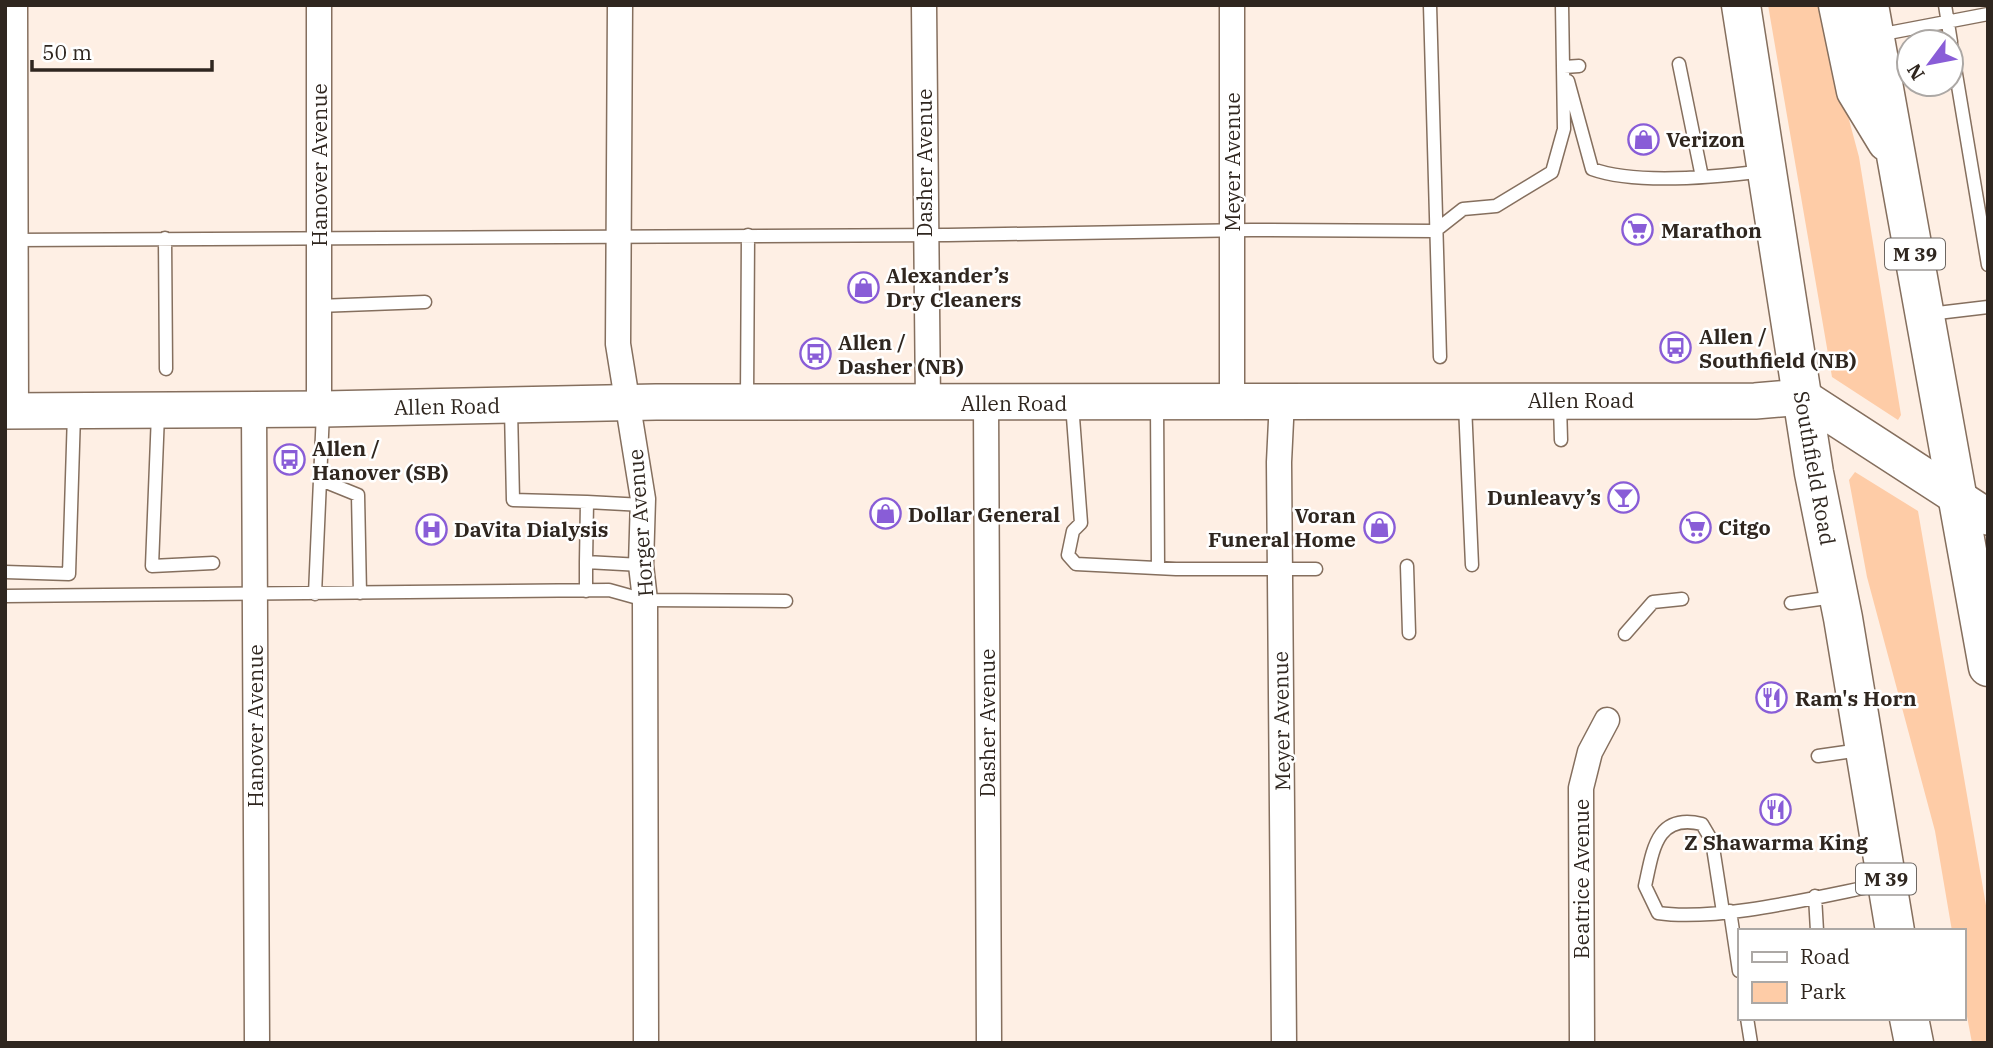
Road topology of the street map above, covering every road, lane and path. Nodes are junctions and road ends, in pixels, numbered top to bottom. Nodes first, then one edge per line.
1 (15, 5) edge
2 (319, 5) edge
3 (620, 5) edge
4 (924, 5) edge
5 (1232, 5) edge
6 (1430, 5) edge
7 (1562, 5) edge
8 (1741, 5) edge
9 (1838, 5) edge
10 (1945, 5) edge
11 (1988, 14) edge
12 (1872, 20) edge
13 (1947, 21) junction
14 (1948, 28) edge
15 (1564, 64) junction
16 (1679, 64) dead end
17 (1579, 66) dead end
18 (1960, 98) edge
19 (1898, 162) junction
20 (1768, 171) junction
21 (1702, 177) junction
22 (1232, 231) junction
23 (1435, 232) junction
24 (748, 235) junction
25 (924, 235) junction
26 (319, 236) junction
27 (621, 236) junction
28 (165, 238) junction
29 (10, 240) edge
30 (1988, 265) edge
31 (425, 302) dead end
32 (10, 304) edge
33 (318, 306) junction
34 (1988, 307) edge
35 (1925, 314) junction
36 (1440, 357) dead end
37 (166, 369) dead end
38 (1803, 397) junction
39 (1282, 400) junction
40 (1559, 400) junction
41 (1465, 401) junction
42 (629, 402) junction
43 (747, 402) junction
44 (1232, 402) junction
45 (986, 403) junction
46 (1072, 403) junction
47 (1157, 403) junction
48 (928, 404) junction
49 (511, 405) junction
50 (254, 409) junction
51 (321, 409) junction
52 (74, 410) junction
53 (158, 410) junction
54 (11, 411) edge
55 (1561, 440) dead end
56 (321, 480) junction
57 (587, 502) junction
58 (643, 505) junction
59 (1973, 508) edge
60 (586, 562) junction
61 (214, 563) dead end
62 (641, 565) junction
63 (1472, 565) dead end
64 (1407, 566) dead end
65 (1158, 568) junction
66 (1316, 569) dead end
67 (1279, 571) junction
68 (5, 572) edge
69 (586, 591) junction
70 (360, 593) junction
71 (255, 594) junction
72 (314, 594) junction
73 (5, 596) edge
74 (1838, 597) junction
75 (1682, 599) dead end
76 (645, 600) junction
77 (786, 601) dead end
78 (1791, 603) dead end
79 (1409, 633) dead end
80 (1625, 634) dead end
81 (1988, 667) edge
82 (1607, 720) dead end
83 (1864, 749) junction
84 (1818, 756) dead end
85 (1887, 883) junction
86 (1815, 896) junction
87 (1727, 911) junction
88 (1817, 929) edge
89 (1895, 929) edge
90 (1738, 958) edge
91 (1747, 1020) edge
92 (1909, 1020) edge
93 (257, 1043) edge
94 (646, 1043) edge
95 (989, 1043) edge
96 (1284, 1043) edge
97 (1582, 1043) edge
98 (1751, 1043) edge
99 (1914, 1043) edge

1 - 29 street
2 - 26 street, Hanover Avenue
3 - 27 street, Horger Avenue
4 - 25 street, Dasher Avenue
5 - 22 street, Meyer Avenue
6 - 23 lane
7 - 15 lane
8 - 20 highway, Southfield Road / M 39
9 - 19 highway
10 - 13 lane
11 - 13 lane
12 - 13 lane
12 - 19 highway, M 39
13 - 14 lane
15 - 17 lane
15 - 21 lane
15 - 23 lane
16 - 21 lane
18 - 30 lane
19 - 35 highway, M 39
20 - 21 lane
20 - 38 highway, Southfield Road / M 39
22 - 23 lane
22 - 25 lane
22 - 44 street, Meyer Avenue
23 - 36 lane
24 - 25 lane
24 - 27 lane
24 - 43 lane
25 - 48 street, Dasher Avenue
26 - 27 lane
26 - 28 lane
26 - 33 street, Hanover Avenue
27 - 42 street, Horger Avenue
28 - 29 lane
28 - 37 lane
29 - 32 street
31 - 33 lane
32 - 54 street
33 - 51 street, Hanover Avenue
34 - 35 lane
35 - 59 highway, M 39
38 - 40 main road, Allen Road
38 - 59 main road
38 - 74 highway, Southfield Road / M 39
39 - 41 main road, Allen Road
39 - 44 main road, Allen Road
39 - 67 street, Meyer Avenue
40 - 41 main road, Allen Road
40 - 55 lane
41 - 63 lane
42 - 43 main road, Allen Road
42 - 49 main road, Allen Road
42 - 58 street, Horger Avenue
43 - 48 main road, Allen Road
44 - 47 main road, Allen Road
45 - 46 main road, Allen Road
45 - 48 main road, Allen Road
45 - 95 street, Dasher Avenue
46 - 47 main road, Allen Road
46 - 65 lane
47 - 65 lane
49 - 51 main road, Allen Road
49 - 57 lane
50 - 51 main road, Allen Road
50 - 53 main road, Allen Road
50 - 71 street, Hanover Avenue
51 - 56 lane
52 - 53 main road, Allen Road
52 - 54 main road, Allen Road
52 - 68 lane
53 - 61 lane
56 - 70 lane
56 - 72 lane
57 - 58 lane
57 - 60 lane
58 - 62 street, Horger Avenue
59 - 81 highway, M 39
60 - 62 lane
60 - 69 lane
62 - 76 street, Horger Avenue
64 - 79 lane
65 - 67 lane
66 - 67 lane
67 - 96 street, Meyer Avenue
69 - 70 lane
69 - 76 lane
70 - 72 lane
71 - 72 lane
71 - 73 lane
71 - 93 street, Hanover Avenue
74 - 78 lane
74 - 83 highway, Southfield Road / M 39
75 - 80 lane
76 - 77 lane
76 - 94 street, Horger Avenue
82 - 97 street, Beatrice Avenue
83 - 84 lane
83 - 85 highway, Southfield Road / M 39
85 - 86 lane
85 - 89 highway, Southfield Road / M 39
86 - 87 lane
86 - 88 lane
87 - 87 lane
87 - 90 lane
91 - 98 lane
92 - 99 highway

